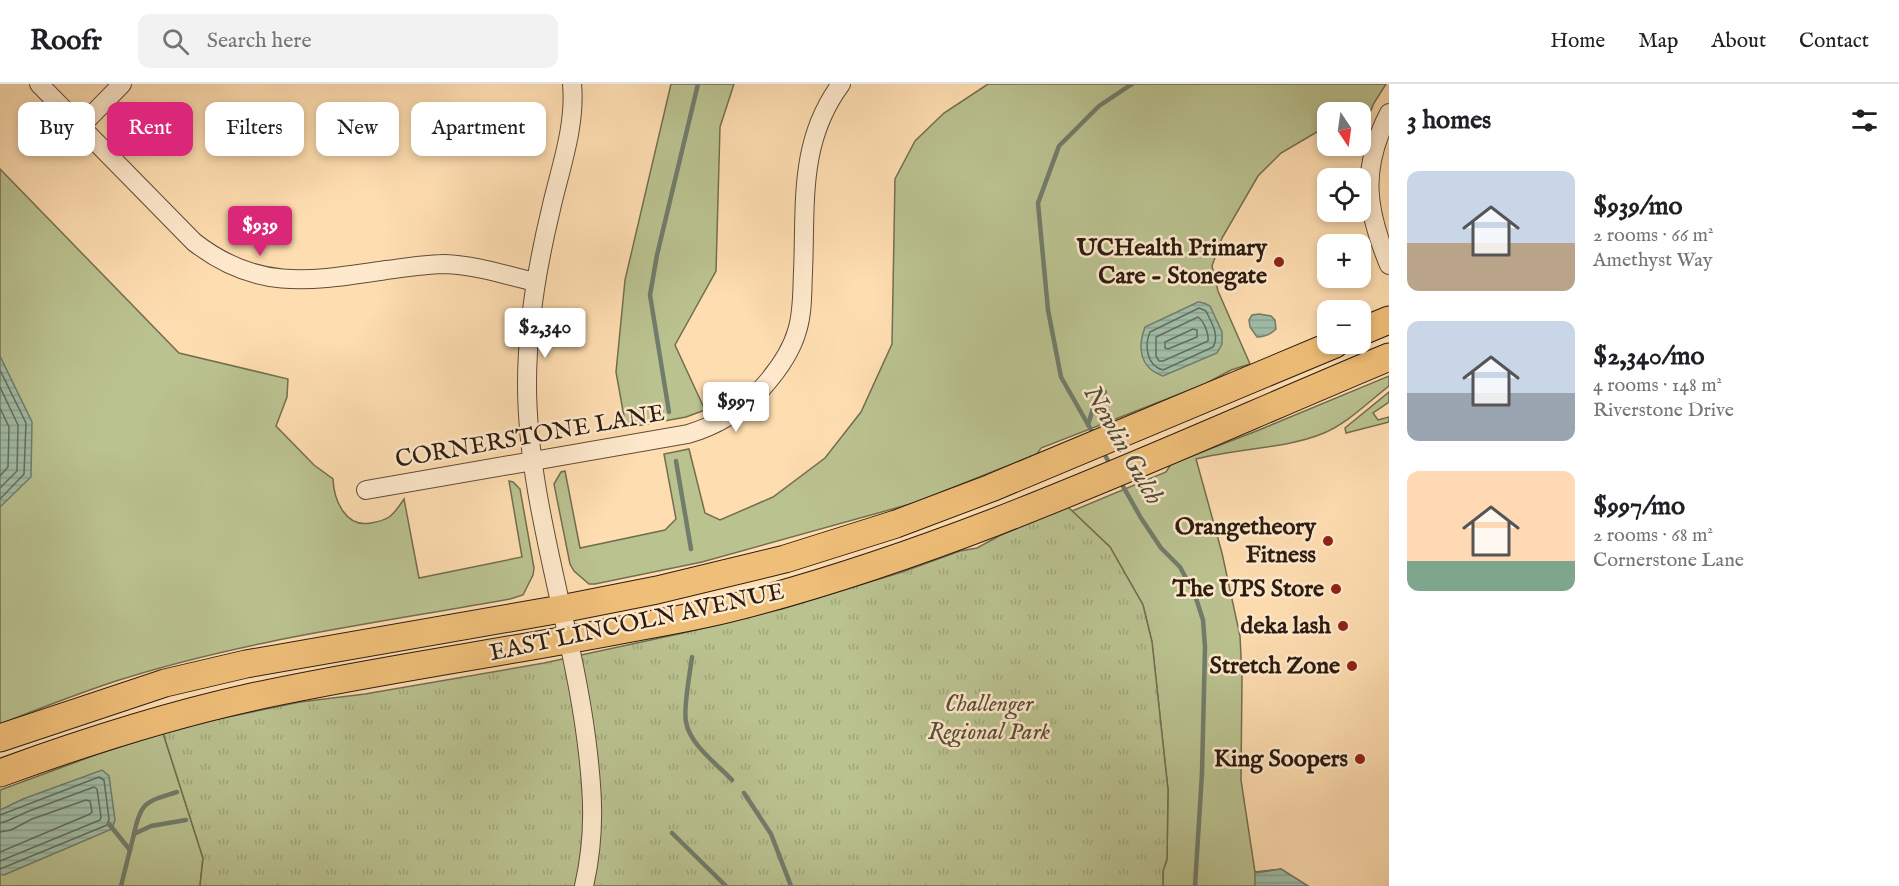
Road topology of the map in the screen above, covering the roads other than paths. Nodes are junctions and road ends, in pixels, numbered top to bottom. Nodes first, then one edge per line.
1 (39, 84) edge
2 (122, 84) edge
3 (572, 84) edge
4 (841, 84) edge
5 (57, 102) edge
6 (95, 112) edge
7 (1389, 113) edge
8 (95, 140) edge
9 (1389, 265) edge
10 (535, 282) junction
11 (1389, 320) edge
12 (1371, 327) edge
13 (1317, 352) edge
14 (1389, 357) edge
15 (534, 461) junction
16 (366, 490) dead end
17 (561, 609) junction
18 (569, 640) junction
19 (0, 738) edge
20 (0, 774) edge
21 (584, 886) edge

1 - 5 street
2 - 6 street
3 - 10 street
4 - 15 street, CORNERSTONE LANE
7 - 9 street
8 - 10 street
10 - 15 street
11 - 12 main road
13 - 17 main road, EAST LINCOLN AVENUE
14 - 18 main road, EAST LINCOLN AVENUE
15 - 16 street, CORNERSTONE LANE
15 - 17 street
17 - 18 street
17 - 19 main road, EAST LINCOLN AVENUE
18 - 20 main road, EAST LINCOLN AVENUE
18 - 21 street

